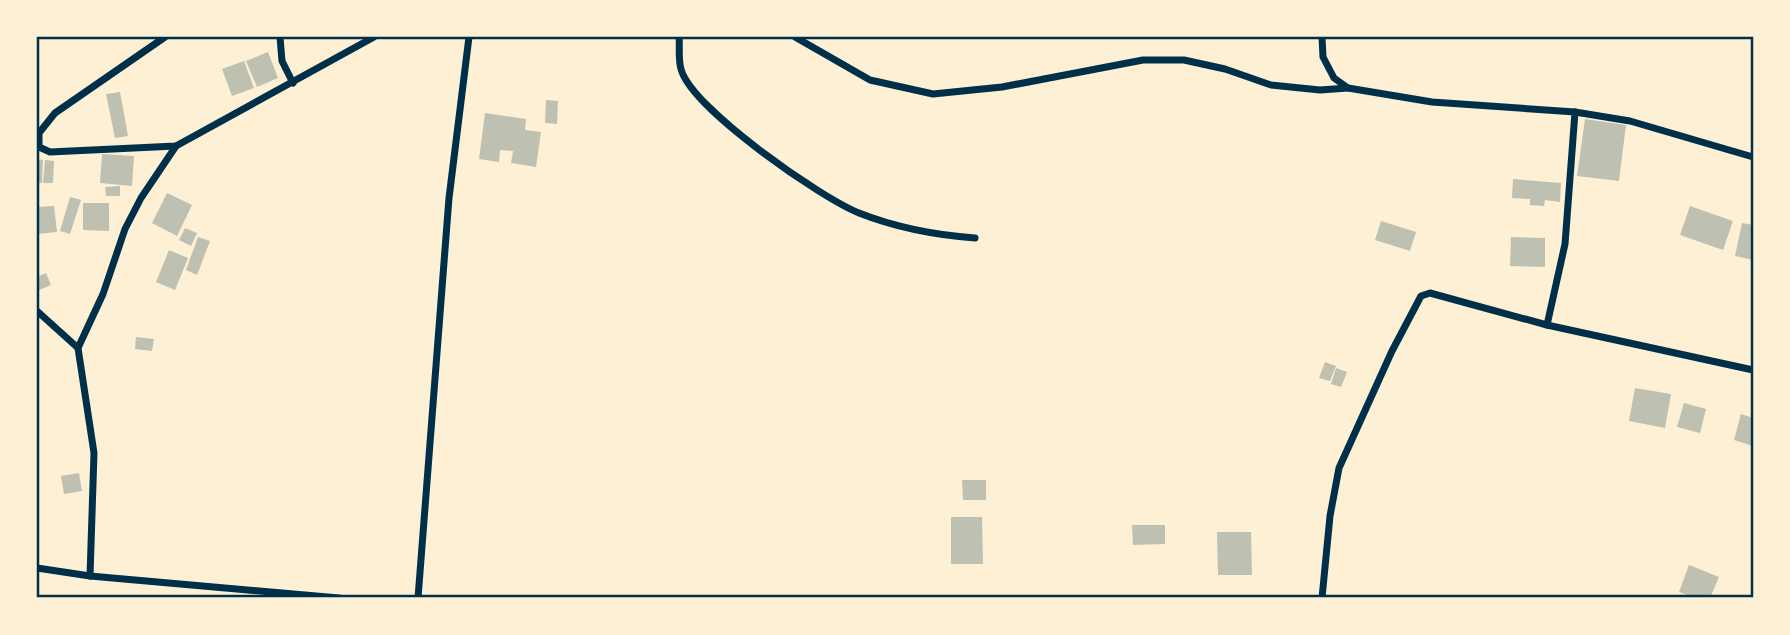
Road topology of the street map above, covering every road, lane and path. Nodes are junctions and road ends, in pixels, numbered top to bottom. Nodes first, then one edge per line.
1 (165, 37) edge
2 (280, 37) edge
3 (374, 37) edge
4 (469, 37) edge
5 (679, 37) edge
6 (794, 37) edge
7 (1322, 37) edge
8 (293, 83) junction
9 (1348, 88) junction
10 (1575, 112) junction
11 (176, 146) junction
12 (1753, 156) edge
13 (975, 239) dead end
14 (37, 311) edge
15 (1547, 325) junction
16 (78, 348) junction
17 (1753, 370) edge
18 (37, 568) edge
19 (90, 576) junction
20 (339, 598) edge
21 (418, 598) edge
22 (1322, 598) edge

1 - 11 street
2 - 8 street
3 - 8 street
4 - 21 street
5 - 13 street
6 - 9 street
7 - 9 street
8 - 11 street
9 - 10 street
10 - 12 street
10 - 15 street
11 - 16 street
14 - 16 street
15 - 17 street
15 - 22 street
16 - 19 street
18 - 19 street
19 - 20 street

